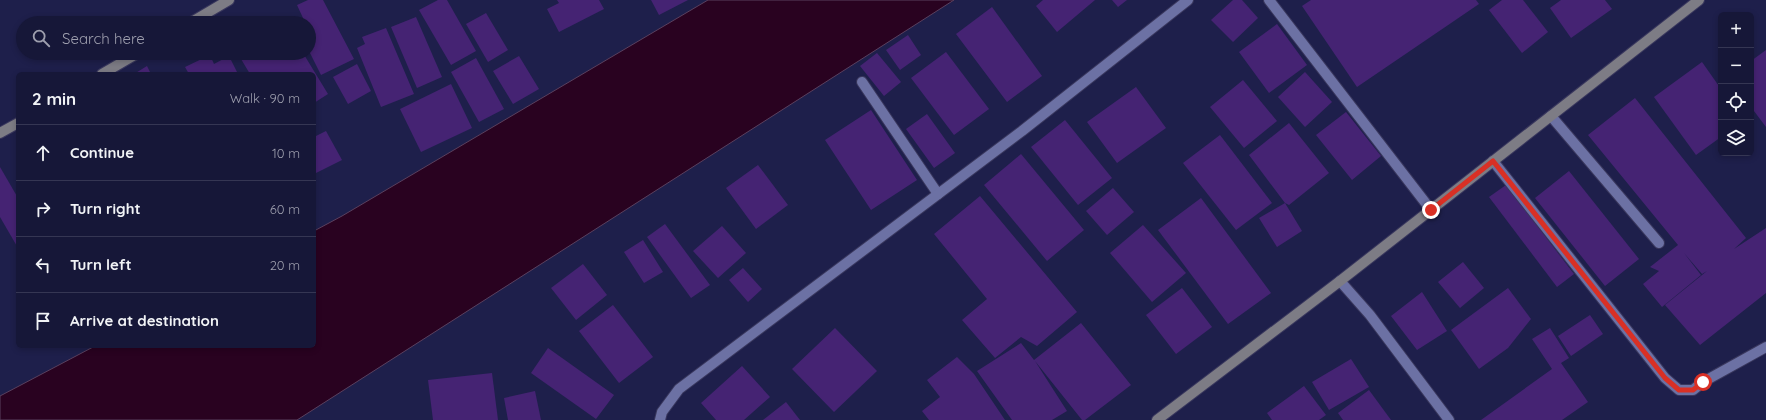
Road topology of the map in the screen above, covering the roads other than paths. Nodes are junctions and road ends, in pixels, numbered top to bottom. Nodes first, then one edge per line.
1 (230, 0) edge
2 (1188, 0) edge
3 (1269, 0) edge
4 (1699, 0) edge
5 (202, 16) edge
6 (126, 60) edge
7 (105, 72) edge
8 (862, 82) dead end
9 (1551, 116) junction
10 (16, 123) edge
11 (0, 133) edge
12 (1493, 161) junction
13 (938, 194) junction
14 (1431, 210) junction
15 (1659, 242) dead end
16 (1340, 281) junction
17 (1766, 347) edge
18 (660, 420) edge
19 (1157, 420) edge
20 (1449, 420) edge

1 - 5 main road
2 - 13 street
3 - 14 street
4 - 9 main road
6 - 7 main road
8 - 13 street
9 - 12 main road
9 - 15 street
10 - 11 main road
12 - 14 main road
12 - 17 street
13 - 18 street
14 - 16 main road
16 - 19 main road
16 - 20 street

